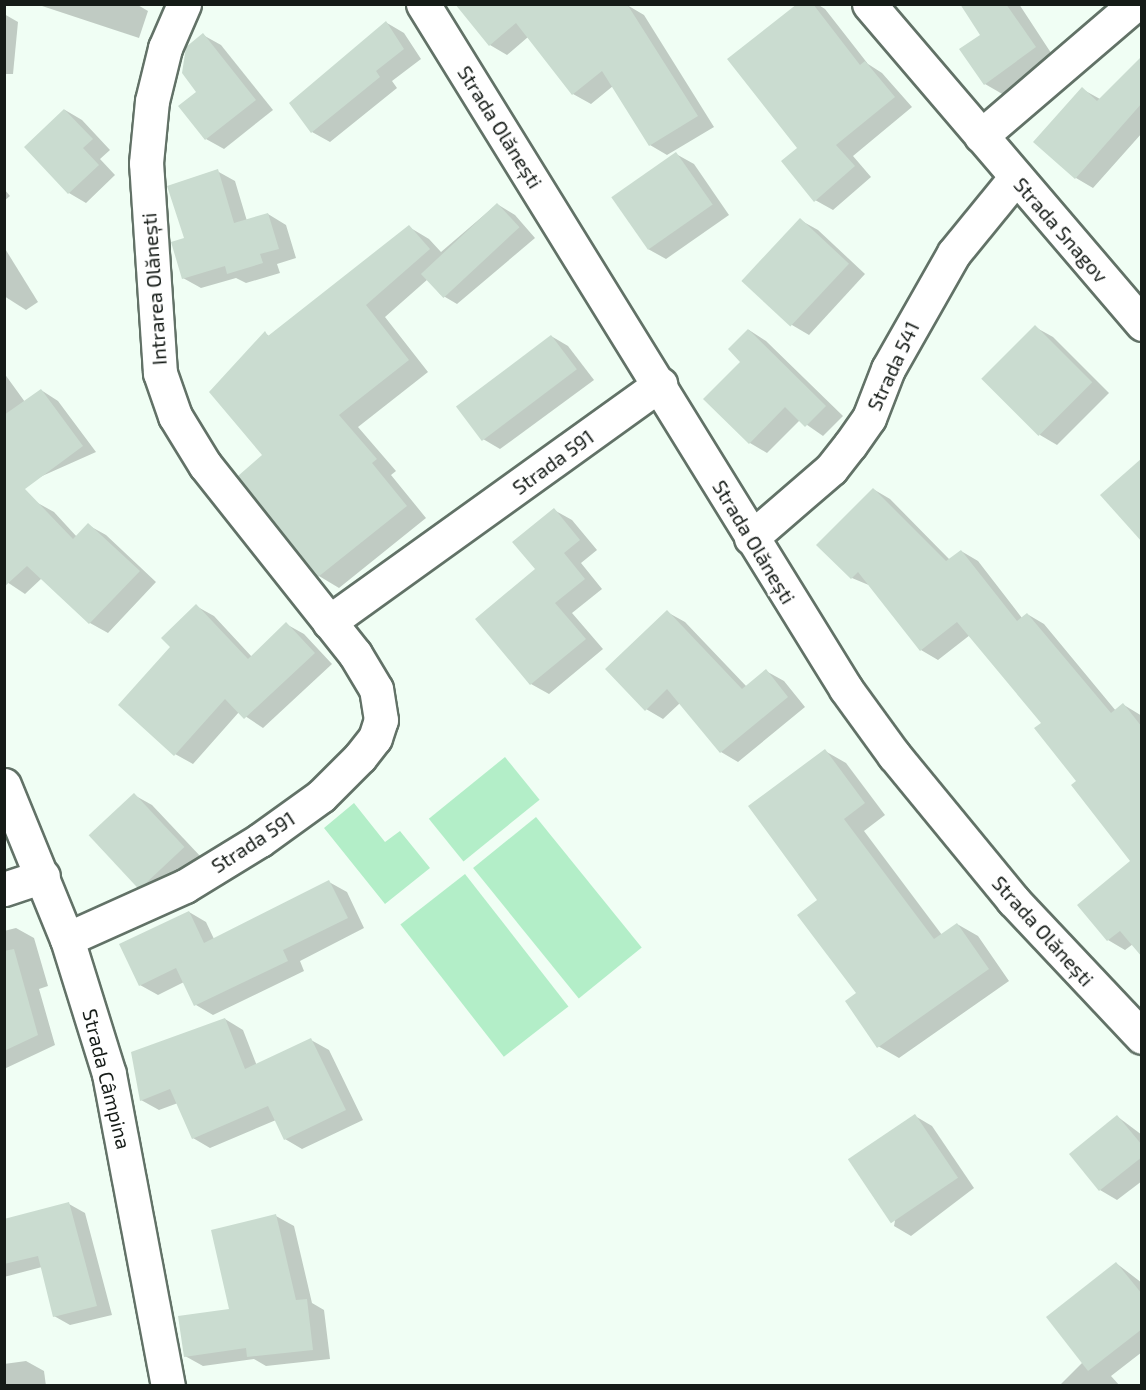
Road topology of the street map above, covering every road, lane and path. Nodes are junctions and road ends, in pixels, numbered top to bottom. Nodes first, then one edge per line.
1 (184, 4) edge
2 (423, 4) edge
3 (869, 4) edge
4 (1135, 4) edge
5 (981, 136) junction
6 (1016, 177) junction
7 (1142, 324) edge
8 (660, 384) junction
9 (752, 538) junction
10 (329, 622) junction
11 (376, 689) joint
12 (4, 785) edge
13 (43, 876) junction
14 (4, 890) edge
15 (67, 939) junction
16 (1142, 1037) edge
17 (168, 1386) edge

1 - 10 street, Intrarea Olănești
2 - 8 street, Strada Olănești
3 - 5 street, Strada Snagov
4 - 5 street
5 - 6 street, Strada Snagov
6 - 7 street, Strada Snagov
6 - 9 street, Strada 541
8 - 9 street, Strada Olănești
8 - 10 street, Strada 591
9 - 16 street, Strada Olănești
10 - 11 street, Intrarea Olănești
11 - 15 street, Strada 591
12 - 13 street, Strada Câmpina
13 - 14 street
13 - 15 street, Strada Câmpina
15 - 17 street, Strada Câmpina

